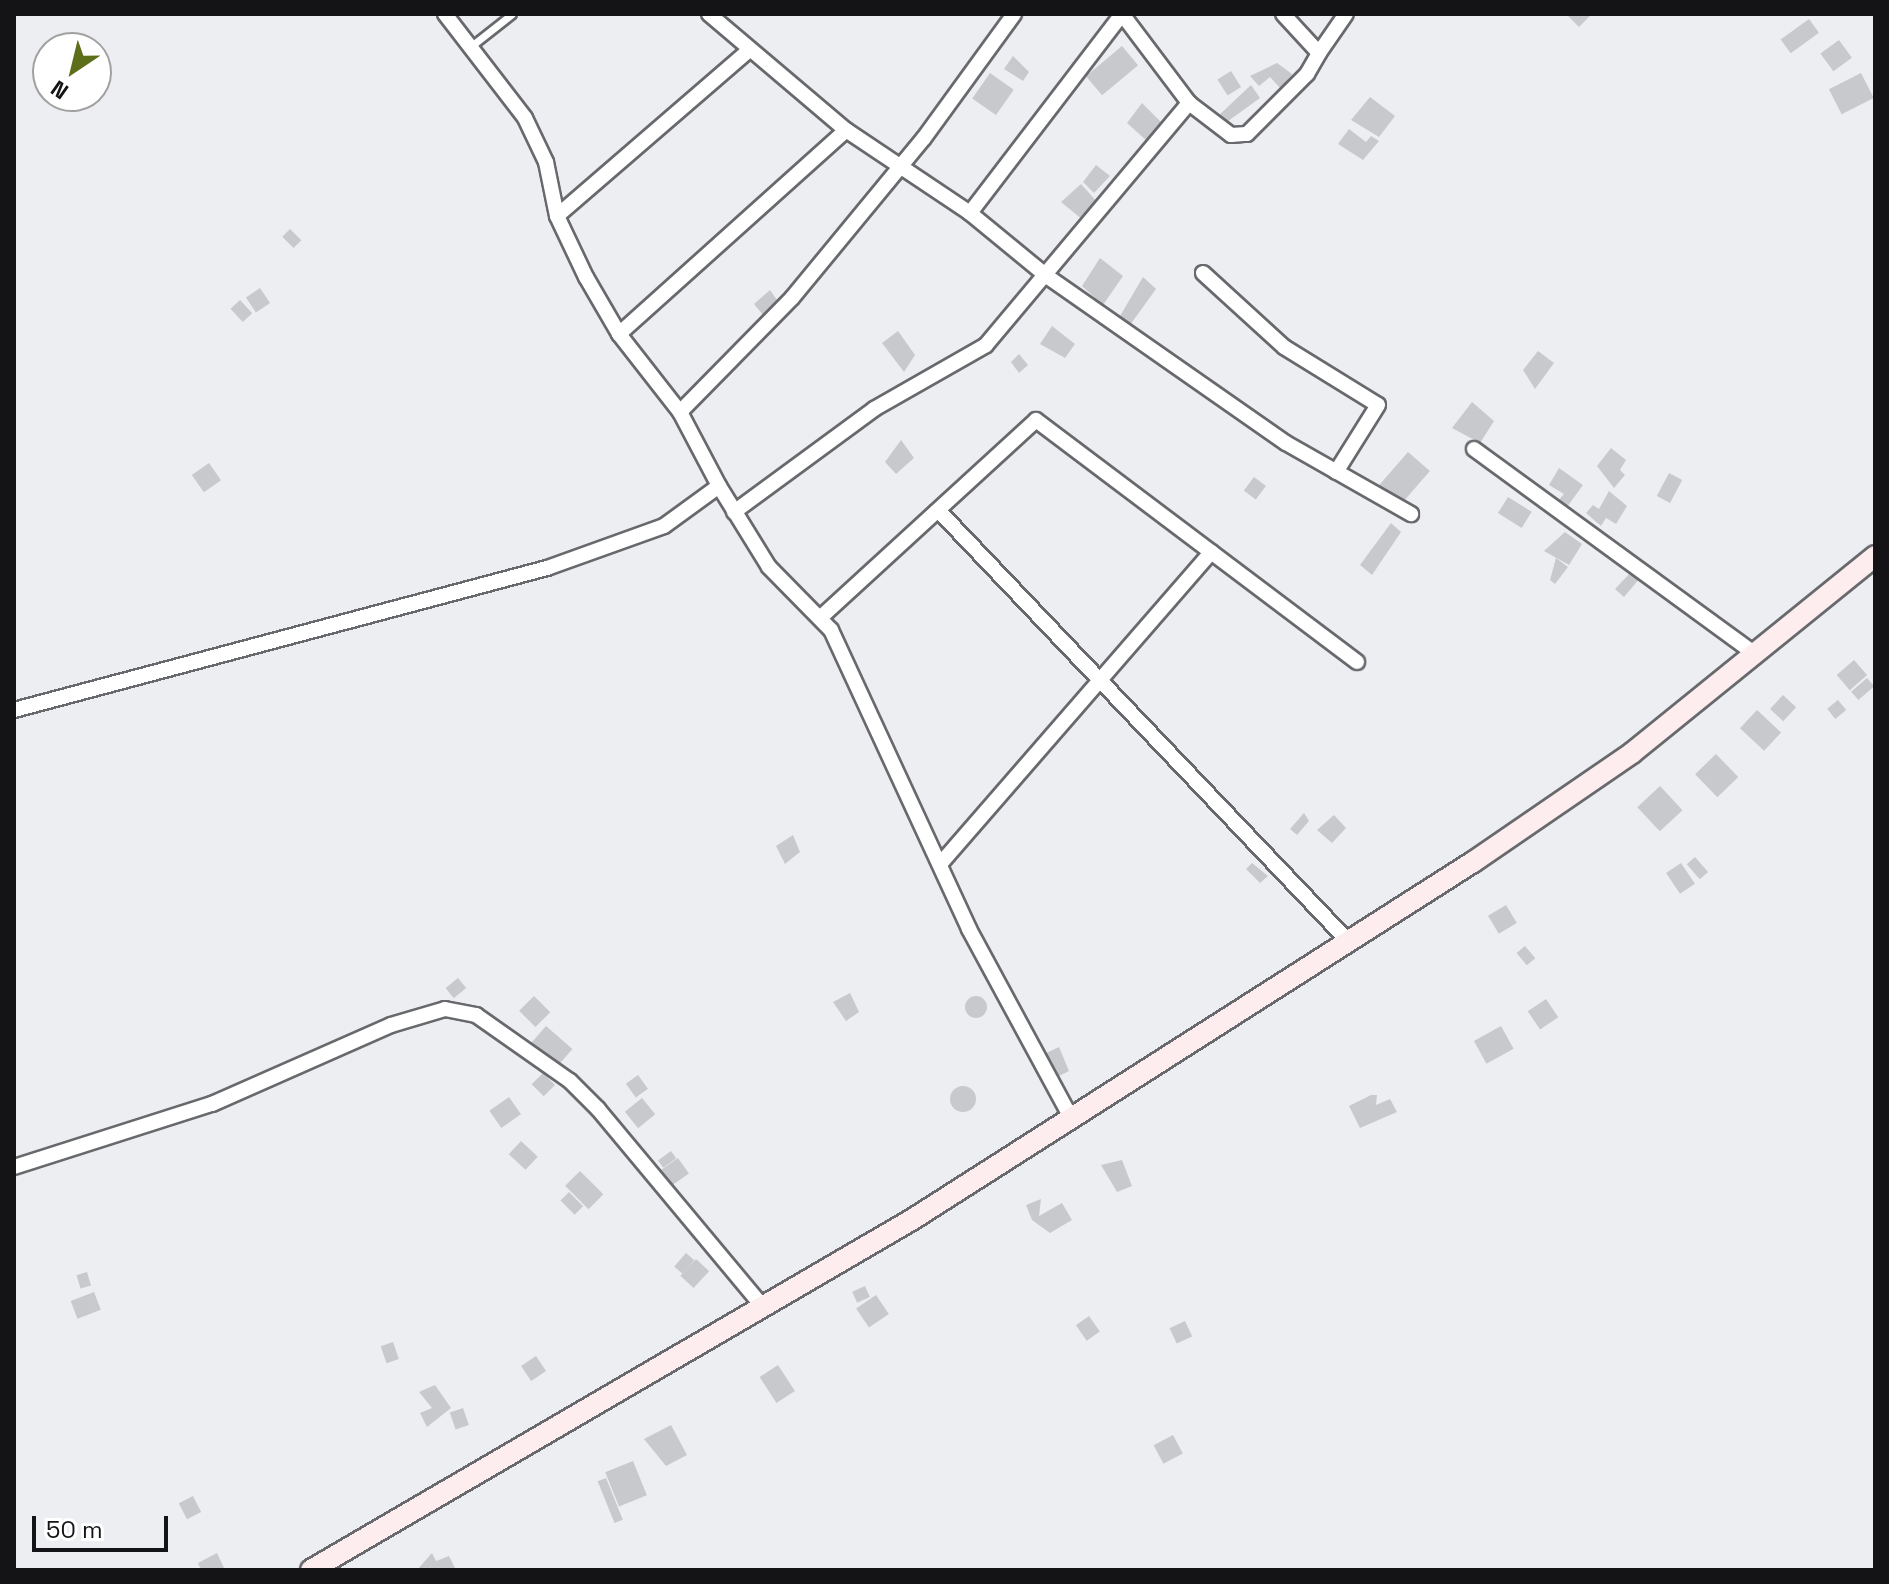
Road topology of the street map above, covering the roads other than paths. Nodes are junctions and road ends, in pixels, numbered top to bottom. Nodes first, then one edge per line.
1 (445, 14) edge
2 (512, 14) edge
3 (709, 14) edge
4 (1014, 14) edge
5 (1122, 14) edge
6 (1283, 14) edge
7 (1346, 14) edge
8 (470, 47) junction
9 (749, 50) junction
10 (1319, 53) junction
11 (1189, 103) junction
12 (846, 130) junction
13 (900, 165) junction
14 (970, 213) junction
15 (557, 216) junction
16 (1203, 273) dead end
17 (1048, 277) junction
18 (619, 334) junction
19 (680, 412) junction
20 (1474, 449) dead end
21 (1336, 472) junction
22 (719, 486) junction
23 (938, 510) junction
24 (734, 512) junction
25 (1411, 514) dead end
26 (1211, 552) junction
27 (1875, 556) edge
28 (820, 618) junction
29 (1754, 653) junction
30 (1357, 662) dead end
31 (1100, 680) junction
32 (14, 710) edge
33 (941, 863) junction
34 (1349, 942) junction
35 (1071, 1118) junction
36 (14, 1167) edge
37 (763, 1307) junction
38 (311, 1570) edge

1 - 8 street
2 - 8 lane
3 - 9 street
4 - 13 street
5 - 11 street
5 - 14 street
6 - 10 street
7 - 10 street
8 - 15 street
9 - 12 street
9 - 15 street
10 - 11 street
11 - 17 street
12 - 13 street
12 - 18 street
13 - 14 street
13 - 19 street
14 - 17 street
15 - 18 street
16 - 21 street
17 - 21 street
17 - 24 street
18 - 19 street
19 - 22 street
20 - 29 street
21 - 25 street
22 - 24 street
22 - 32 street
23 - 26 street
23 - 28 street
23 - 31 street
24 - 28 street
26 - 30 street
26 - 31 street
27 - 29 street
28 - 33 street
29 - 34 street
31 - 33 street
31 - 34 street
33 - 35 street
34 - 35 street
35 - 37 street
36 - 37 street
37 - 38 street

